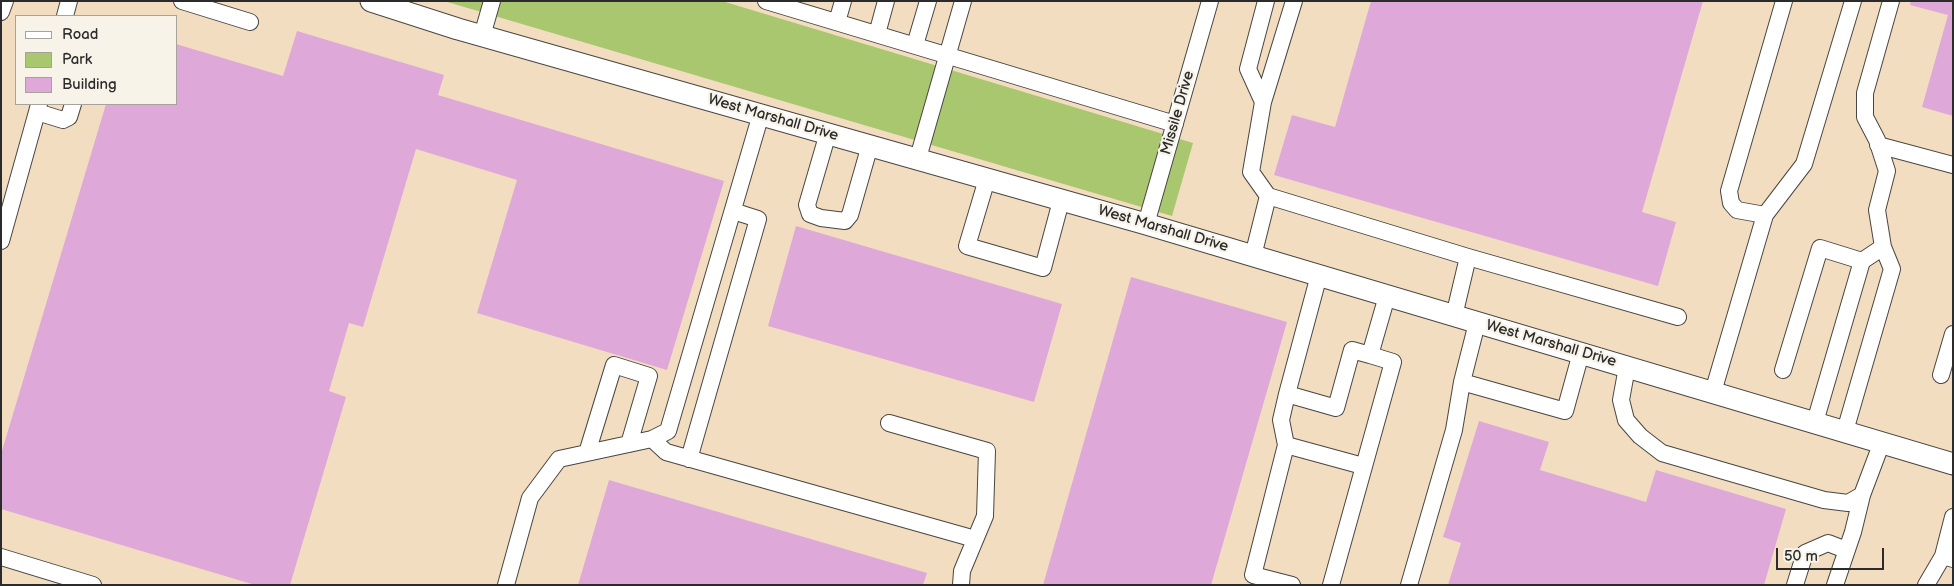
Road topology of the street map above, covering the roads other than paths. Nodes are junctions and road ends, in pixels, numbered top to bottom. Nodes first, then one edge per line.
1 (5, 1) edge
2 (70, 1) edge
3 (182, 1) edge
4 (371, 1) edge
5 (492, 1) edge
6 (766, 1) edge
7 (842, 1) edge
8 (886, 1) edge
9 (928, 1) edge
10 (963, 1) edge
11 (1210, 1) edge
12 (1266, 1) edge
13 (1294, 1) edge
14 (1784, 1) edge
15 (1853, 1) edge
16 (1891, 1) edge
17 (798, 6) edge
18 (1, 12) edge
19 (65, 15) edge
20 (250, 22) dead end
21 (837, 22) junction
22 (877, 34) junction
23 (482, 36) junction
24 (915, 45) junction
25 (948, 55) junction
26 (1263, 102) junction
27 (73, 105) edge
28 (38, 108) edge
29 (761, 114) junction
30 (1175, 124) junction
31 (828, 133) junction
32 (1878, 144) junction
33 (870, 145) junction
34 (918, 158) junction
35 (1953, 165) edge
36 (987, 179) junction
37 (1268, 196) junction
38 (1061, 201) junction
39 (732, 211) junction
40 (1765, 214) junction
41 (1146, 224) junction
42 (1, 241) edge
43 (1882, 247) junction
44 (1253, 256) junction
45 (1468, 257) junction
46 (1862, 261) junction
47 (1319, 275) junction
48 (1387, 296) junction
49 (1454, 316) junction
50 (1678, 318) dead end
51 (1477, 323) junction
52 (1953, 334) edge
53 (1581, 353) junction
54 (1370, 355) junction
55 (1626, 367) junction
56 (1783, 370) dead end
57 (1941, 375) dead end
58 (1462, 382) junction
59 (1713, 392) junction
60 (1287, 394) junction
61 (1815, 422) junction
62 (889, 423) dead end
63 (1844, 431) junction
64 (652, 439) junction
65 (1882, 442) junction
66 (629, 444) junction
67 (1286, 445) junction
68 (588, 453) junction
69 (689, 459) junction
70 (1953, 464) edge
71 (1363, 466) junction
72 (1862, 494) junction
73 (1953, 517) edge
74 (975, 539) junction
75 (1846, 550) junction
76 (1, 557) edge
77 (1948, 557) edge
78 (1252, 580) edge
79 (93, 585) edge
80 (506, 585) edge
81 (961, 585) edge
82 (1292, 585) edge
83 (1331, 585) edge
84 (1409, 585) edge
85 (1794, 585) edge
86 (1835, 585) edge
87 (1926, 585) edge

1 - 18 lane
2 - 19 lane
3 - 20 lane
4 - 23 main road, West Marshall Drive
5 - 23 lane
6 - 17 lane
7 - 21 lane
8 - 22 lane
9 - 24 lane
10 - 25 lane
11 - 30 lane, Missile Drive
12 - 26 lane
13 - 26 lane
14 - 40 lane
15 - 40 lane
16 - 32 lane
17 - 21 lane
21 - 22 lane
22 - 24 lane
23 - 29 main road, West Marshall Drive
24 - 25 lane
25 - 30 lane
25 - 34 lane
26 - 37 lane
27 - 28 lane
28 - 42 lane
29 - 31 main road, West Marshall Drive
29 - 39 lane
30 - 41 lane, Missile Drive
31 - 33 main road, West Marshall Drive
31 - 33 lane
32 - 35 lane
32 - 43 lane
33 - 34 main road, West Marshall Drive
34 - 36 main road, West Marshall Drive
36 - 38 main road, West Marshall Drive
36 - 38 lane
37 - 44 lane
37 - 45 lane
38 - 41 main road, West Marshall Drive
39 - 64 lane
39 - 69 lane
40 - 59 lane
41 - 44 main road, West Marshall Drive
43 - 46 lane
43 - 63 lane
44 - 47 main road, West Marshall Drive
45 - 49 lane
45 - 50 lane
46 - 56 lane
46 - 61 lane
47 - 48 main road, West Marshall Drive
47 - 60 lane
48 - 49 main road, West Marshall Drive
48 - 54 lane
49 - 51 main road, West Marshall Drive
51 - 53 main road, West Marshall Drive
51 - 58 lane
52 - 57 lane
53 - 55 main road, West Marshall Drive
53 - 58 lane
54 - 60 lane
54 - 71 lane
55 - 59 main road, West Marshall Drive
55 - 72 lane
58 - 84 lane
59 - 61 main road, West Marshall Drive
60 - 67 lane
61 - 63 main road, West Marshall Drive
62 - 74 lane
63 - 65 main road, West Marshall Drive
64 - 66 lane
64 - 69 lane
65 - 70 main road, West Marshall Drive
65 - 72 lane
66 - 68 lane
66 - 68 lane
67 - 71 lane
67 - 78 lane
68 - 80 lane
69 - 74 lane
71 - 83 lane
72 - 75 lane
73 - 77 lane
74 - 81 lane
75 - 85 lane
75 - 86 lane
76 - 79 lane
77 - 87 lane
78 - 82 lane

